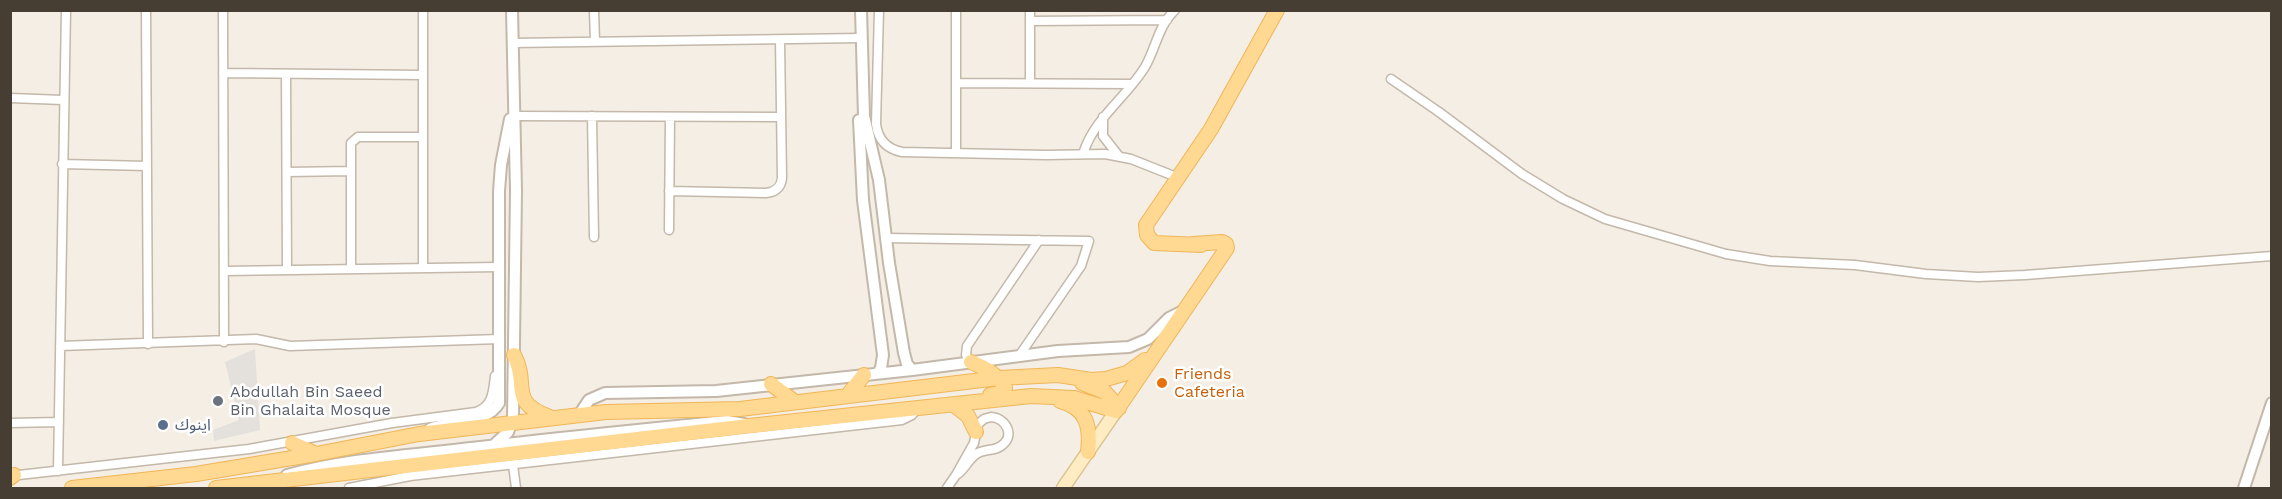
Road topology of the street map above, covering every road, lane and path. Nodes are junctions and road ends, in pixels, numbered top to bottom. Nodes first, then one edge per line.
1 (66, 10) edge
2 (146, 10) edge
3 (223, 10) edge
4 (423, 10) edge
5 (512, 10) edge
6 (594, 10) edge
7 (861, 10) edge
8 (879, 10) edge
9 (956, 10) edge
10 (1030, 10) edge
11 (1175, 10) edge
12 (1277, 10) edge
13 (1167, 20) junction
14 (1030, 21) junction
15 (861, 39) junction
16 (780, 40) junction
17 (595, 42) junction
18 (512, 43) junction
19 (223, 73) junction
20 (286, 74) junction
21 (512, 74) junction
22 (423, 75) junction
23 (862, 75) junction
24 (1390, 79) dead end
25 (956, 83) junction
26 (1030, 83) junction
27 (1132, 84) junction
28 (10, 98) edge
29 (63, 100) junction
30 (515, 116) junction
31 (592, 116) junction
32 (670, 117) junction
33 (781, 117) junction
34 (1103, 117) junction
35 (423, 137) junction
36 (956, 153) junction
37 (1083, 154) junction
38 (1118, 156) junction
39 (62, 164) junction
40 (147, 166) junction
41 (351, 171) junction
42 (287, 172) junction
43 (1179, 178) junction
44 (669, 191) junction
45 (669, 230) dead end
46 (594, 237) dead end
47 (885, 238) junction
48 (1040, 240) junction
49 (1193, 244) junction
50 (2271, 256) edge
51 (1216, 266) junction
52 (498, 267) junction
53 (423, 268) junction
54 (351, 269) junction
55 (288, 270) junction
56 (224, 271) junction
57 (897, 308) junction
58 (878, 310) junction
59 (1186, 310) junction
60 (499, 339) junction
61 (224, 342) junction
62 (148, 344) junction
63 (60, 346) junction
64 (1155, 352) junction
65 (500, 355) junction
66 (514, 355) junction
67 (1019, 356) junction
68 (971, 362) junction
69 (912, 370) junction
70 (871, 374) junction
71 (1038, 377) junction
72 (999, 378) junction
73 (771, 384) junction
74 (847, 396) junction
75 (998, 400) junction
76 (795, 402) junction
77 (2271, 403) edge
78 (960, 404) junction
79 (918, 408) junction
80 (1118, 409) junction
81 (579, 415) junction
82 (552, 418) junction
83 (59, 422) junction
84 (10, 423) edge
85 (512, 424) junction
86 (749, 426) junction
87 (976, 432) junction
88 (419, 434) junction
89 (677, 440) junction
90 (292, 443) junction
91 (494, 445) junction
92 (1088, 452) junction
93 (316, 454) junction
94 (513, 465) junction
95 (58, 471) junction
96 (351, 474) junction
97 (956, 475) junction
98 (12, 476) edge
99 (264, 484) junction
100 (72, 489) edge
101 (216, 489) edge
102 (339, 489) edge
103 (350, 489) edge
104 (516, 489) edge
105 (947, 489) edge
106 (1063, 489) edge
107 (2244, 489) edge

1 - 29 street
2 - 40 street
3 - 19 street
4 - 22 street
5 - 18 street
6 - 17 street
7 - 15 street
8 - 36 street
9 - 25 street
10 - 14 street
11 - 13 street
12 - 43 main road
13 - 14 street
13 - 27 street
14 - 26 street
15 - 16 street
15 - 23 street
16 - 17 street
16 - 33 street
17 - 18 street
18 - 21 street
19 - 20 street
19 - 56 street
20 - 22 street
20 - 42 street
21 - 30 street
21 - 52 street
22 - 35 street
23 - 47 street
23 - 58 street
24 - 50 street
25 - 26 street
25 - 36 street
26 - 27 street
27 - 34 street
28 - 29 street
29 - 39 street
30 - 31 street
30 - 66 street
31 - 32 street
31 - 46 street
32 - 33 street
32 - 44 street
33 - 44 street
34 - 37 street
34 - 38 street
35 - 41 street
35 - 53 street
36 - 37 street
37 - 38 street
38 - 43 street
39 - 40 street
39 - 63 street
40 - 62 street
41 - 42 street
41 - 54 street
42 - 55 street
43 - 49 main road
44 - 45 street
47 - 48 street
47 - 57 street
48 - 67 street
48 - 68 street
49 - 51 main road
49 - 51 main road
51 - 59 main road
52 - 53 street
52 - 60 street
53 - 54 street
54 - 55 street
55 - 56 street
56 - 61 street
57 - 58 street
57 - 69 street
58 - 70 street
59 - 64 main road
59 - 67 street
60 - 61 street
60 - 65 street
61 - 62 street
62 - 63 street
63 - 83 street
64 - 71 main road
64 - 80 main road
65 - 88 street
65 - 90 street
66 - 82 main road
66 - 85 street
67 - 68 street
68 - 69 street
68 - 72 main road
69 - 70 street
70 - 73 street
70 - 74 main road
71 - 72 main road
71 - 80 main road
72 - 74 main road
72 - 78 main road
73 - 76 main road
73 - 81 street
74 - 76 main road
75 - 78 main road
75 - 80 main road
75 - 92 main road
76 - 81 main road
77 - 107 street
78 - 79 main road
78 - 87 main road
79 - 86 main road
79 - 89 street
80 - 92 main road
81 - 82 main road
82 - 85 main road
83 - 84 street
83 - 95 street
85 - 88 main road
85 - 91 street
86 - 89 main road
86 - 91 street
87 - 97 street
87 - 97 street
88 - 93 main road
89 - 94 street
89 - 96 main road
90 - 93 main road
90 - 95 street
91 - 99 street
92 - 106 main road
93 - 100 main road
94 - 103 street
94 - 104 street
95 - 98 street
96 - 99 main road
96 - 102 main road
97 - 105 street
99 - 101 main road

